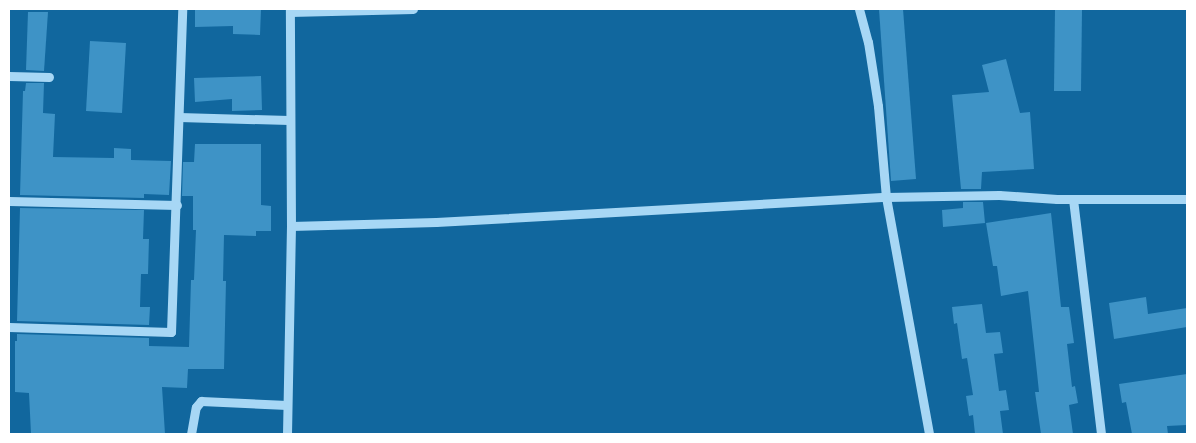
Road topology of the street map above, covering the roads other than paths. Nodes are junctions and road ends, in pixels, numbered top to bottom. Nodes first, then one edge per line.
1 (182, 9) edge
2 (383, 9) edge
3 (413, 9) edge
4 (859, 9) edge
5 (290, 10) edge
6 (9, 76) edge
7 (49, 77) dead end
8 (179, 117) junction
9 (289, 120) junction
10 (886, 197) junction
11 (1073, 199) junction
12 (1187, 199) edge
13 (9, 201) edge
14 (176, 205) junction
15 (290, 226) junction
16 (9, 327) edge
17 (287, 405) junction
18 (191, 434) edge
19 (287, 434) edge
20 (929, 434) edge
21 (1101, 434) edge

1 - 8 street
2 - 3 street
2 - 5 street
4 - 10 street
5 - 9 street
6 - 7 street
8 - 9 street
8 - 14 street
9 - 15 street
10 - 11 street
10 - 15 street
10 - 20 street
11 - 12 street
11 - 21 street
13 - 14 street
14 - 16 street
15 - 17 street
17 - 18 street
17 - 19 street

